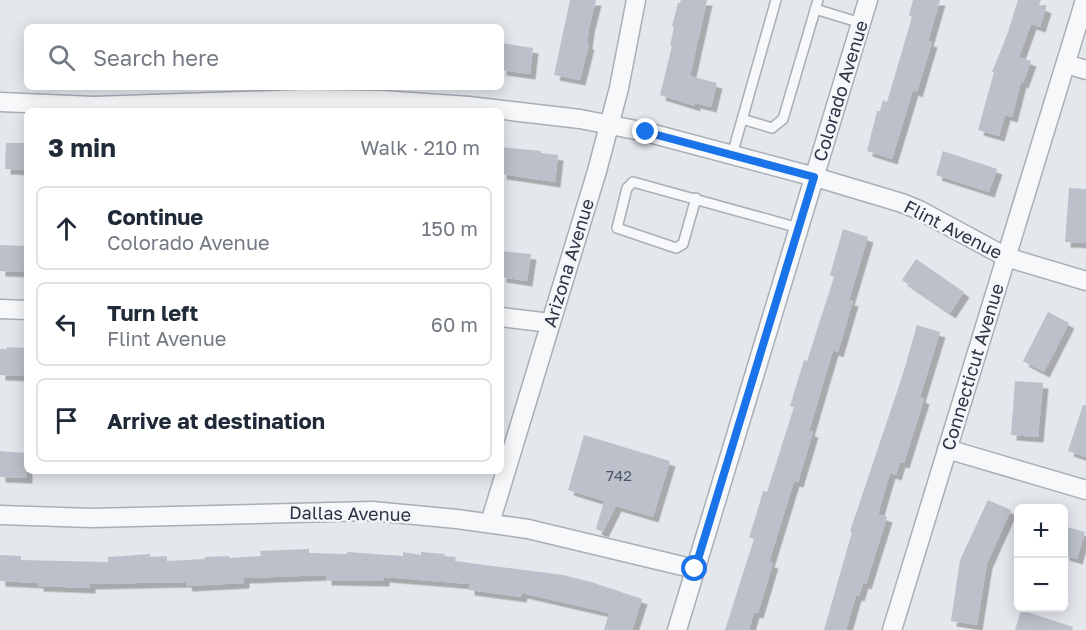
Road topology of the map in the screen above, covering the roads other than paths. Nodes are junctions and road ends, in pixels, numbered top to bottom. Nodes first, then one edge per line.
1 (636, 0) edge
2 (776, 0) edge
3 (868, 0) edge
4 (1085, 0) edge
5 (816, 5) edge
6 (861, 23) junction
7 (1066, 64) junction
8 (1086, 70) edge
9 (0, 102) edge
10 (485, 108) edge
11 (504, 110) edge
12 (742, 119) junction
13 (609, 124) junction
14 (732, 155) junction
15 (814, 177) junction
16 (696, 198) junction
17 (799, 228) junction
18 (1006, 257) junction
19 (1086, 281) edge
20 (0, 309) edge
21 (24, 310) edge
22 (504, 317) edge
23 (550, 323) junction
24 (947, 449) junction
25 (1086, 490) edge
26 (0, 515) edge
27 (490, 524) junction
28 (695, 569) junction
29 (677, 630) edge
30 (892, 630) edge

1 - 13 street, Arizona Avenue
2 - 12 lane
3 - 6 street, Colorado Avenue
4 - 7 street, Connecticut Avenue
5 - 6 lane
5 - 12 lane
6 - 15 street, Colorado Avenue
7 - 8 street
7 - 18 street, Connecticut Avenue
9 - 10 street, Flint Avenue
11 - 13 street, Flint Avenue
12 - 14 lane
13 - 14 street, Flint Avenue
13 - 23 street, Arizona Avenue
14 - 15 street, Flint Avenue
15 - 17 street, Colorado Avenue
15 - 18 street, Flint Avenue
16 - 16 lane
16 - 17 lane
17 - 28 street, Colorado Avenue
18 - 19 street, Flint Avenue
18 - 24 street, Connecticut Avenue
20 - 21 street
22 - 23 street
23 - 27 street, Arizona Avenue
24 - 25 street
24 - 30 street, Connecticut Avenue
26 - 27 street, Dallas Avenue
27 - 28 street, Dallas Avenue
28 - 29 street, Colorado Avenue

